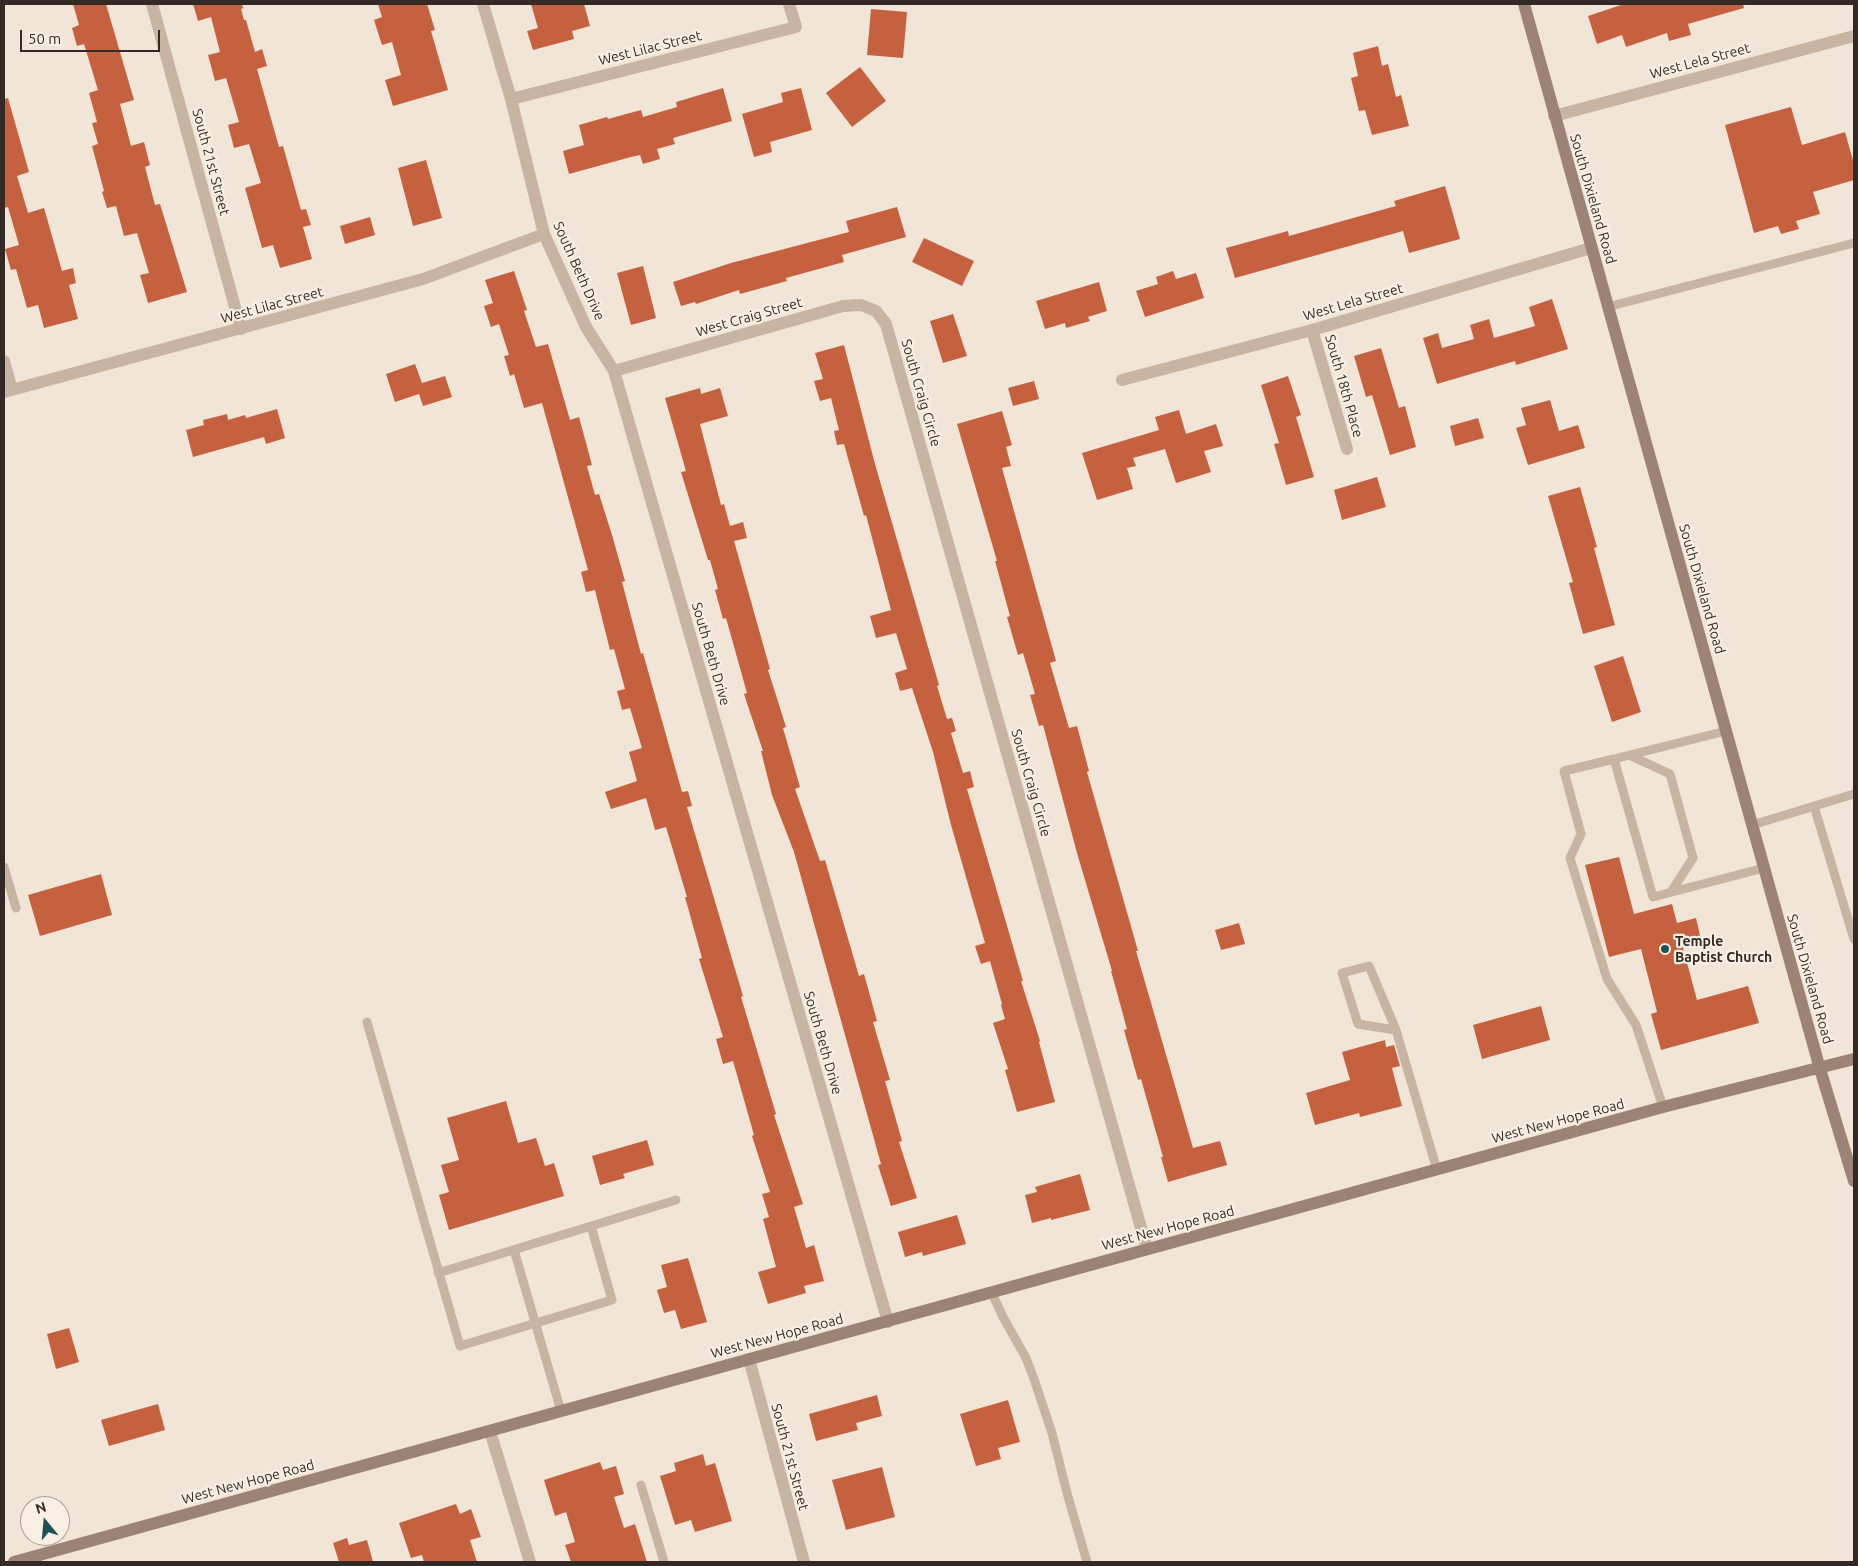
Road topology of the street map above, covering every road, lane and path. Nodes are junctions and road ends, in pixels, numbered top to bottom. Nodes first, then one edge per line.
1 (152, 4) edge
2 (483, 4) edge
3 (789, 4) edge
4 (1524, 4) edge
5 (1854, 36) edge
6 (511, 99) junction
7 (1554, 116) junction
8 (544, 234) junction
9 (1854, 243) edge
10 (1591, 248) junction
11 (1607, 307) junction
12 (886, 324) joint
13 (241, 329) junction
14 (1312, 330) junction
15 (4, 361) edge
16 (614, 370) junction
17 (1122, 380) dead end
18 (8, 391) edge
19 (1347, 450) dead end
20 (1726, 731) junction
21 (1629, 755) junction
22 (1614, 759) junction
23 (1854, 794) edge
24 (1814, 806) junction
25 (1752, 825) junction
26 (4, 867) edge
27 (1764, 868) junction
28 (1671, 892) junction
29 (16, 908) dead end
30 (1851, 914) edge
31 (1854, 939) edge
32 (367, 1022) dead end
33 (1396, 1030) junction
34 (1854, 1060) edge
35 (1820, 1069) junction
36 (1663, 1107) junction
37 (1437, 1170) junction
38 (1854, 1181) edge
39 (676, 1200) dead end
40 (591, 1226) junction
41 (1147, 1249) junction
42 (514, 1250) junction
43 (438, 1273) junction
44 (992, 1293) junction
45 (888, 1322) junction
46 (535, 1324) junction
47 (748, 1359) junction
48 (560, 1412) junction
49 (490, 1431) junction
50 (641, 1485) dead end
51 (14, 1562) edge
52 (530, 1562) edge
53 (664, 1562) edge
54 (804, 1562) edge
55 (1087, 1562) edge

1 - 13 street, South 21st Street
2 - 6 street, South Beth Drive
3 - 6 street, West Lilac Street
4 - 7 main road, South Dixieland Road
5 - 7 street, West Lela Street
6 - 8 street, South Beth Drive
7 - 10 main road, South Dixieland Road
8 - 13 street, West Lilac Street
8 - 16 street, South Beth Drive
9 - 11 lane
10 - 11 main road, South Dixieland Road
10 - 14 street, West Lela Street
11 - 20 main road, South Dixieland Road
12 - 16 street, West Craig Street
12 - 41 street, South Craig Circle
13 - 18 street, West Lilac Street
14 - 17 street, West Lela Street
14 - 19 street, South 18th Place
15 - 18 street
16 - 45 street, South Beth Drive
20 - 21 lane
20 - 25 main road, South Dixieland Road
21 - 22 lane
21 - 28 lane
22 - 28 lane
22 - 36 lane
23 - 24 lane
24 - 25 lane
24 - 30 lane
25 - 27 main road, South Dixieland Road
26 - 29 lane
27 - 28 lane
27 - 35 main road, South Dixieland Road
30 - 31 lane
32 - 43 lane
33 - 33 lane
33 - 37 lane
34 - 35 main road, West New Hope Road
35 - 36 main road, West New Hope Road
35 - 38 main road, South Dixieland Road
36 - 37 main road, West New Hope Road
37 - 41 main road, West New Hope Road
39 - 40 lane
40 - 42 lane
40 - 46 lane
41 - 44 main road, West New Hope Road
42 - 43 lane
42 - 46 lane
43 - 46 lane
44 - 45 main road, West New Hope Road
44 - 55 lane
45 - 47 main road, West New Hope Road
46 - 48 lane
47 - 48 main road, West New Hope Road
47 - 54 street, South 21st Street
48 - 49 main road, West New Hope Road
49 - 51 main road, West New Hope Road
49 - 52 street
50 - 53 lane

